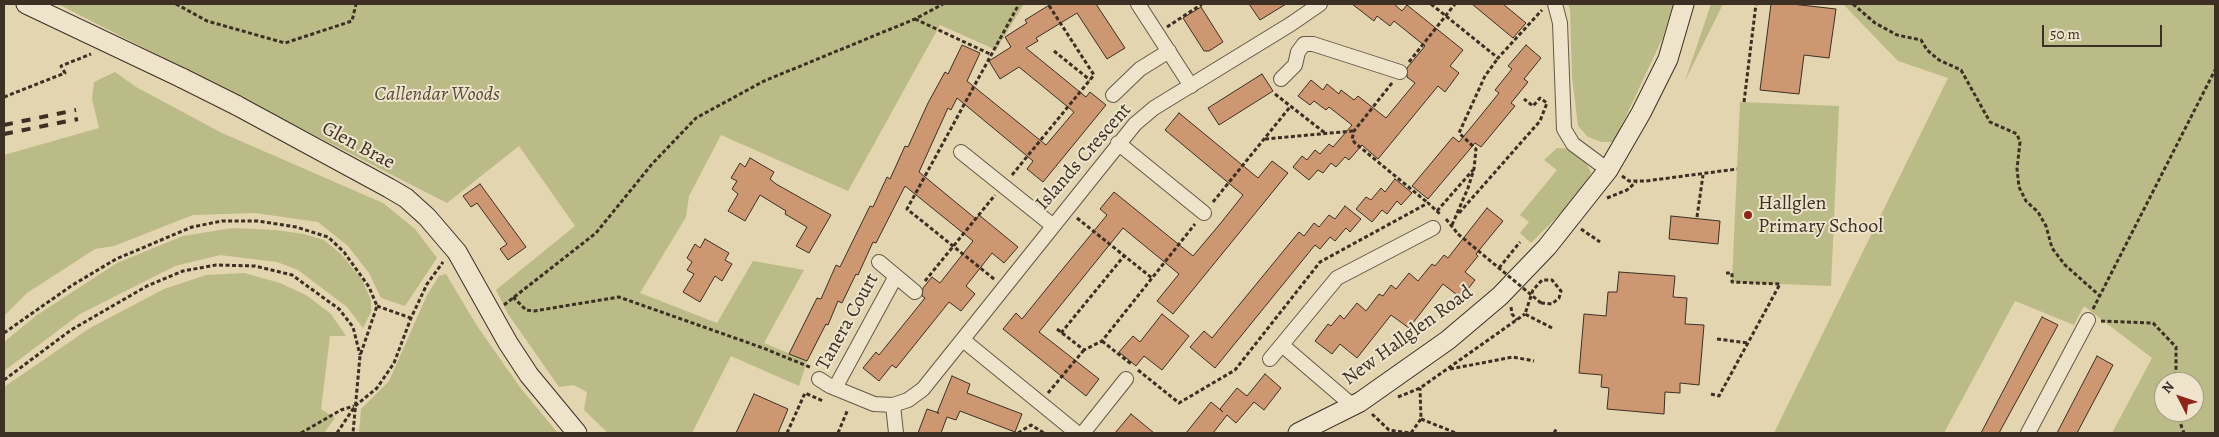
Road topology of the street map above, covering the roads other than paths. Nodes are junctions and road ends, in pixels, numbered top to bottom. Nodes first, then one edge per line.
1 (26, 4) edge
2 (1138, 4) edge
3 (1320, 4) edge
4 (1555, 4) edge
5 (1684, 4) edge
6 (1291, 24) junction
7 (1304, 44) junction
8 (1169, 51) junction
9 (1400, 72) road end
10 (1281, 79) dead end
11 (1190, 86) junction
12 (1113, 95) dead end
13 (1118, 143) junction
14 (961, 152) dead end
15 (1614, 172) junction
16 (1204, 213) road end
17 (1052, 225) junction
18 (1433, 228) dead end
19 (879, 262) dead end
20 (896, 276) junction
21 (915, 292) road end
22 (2088, 320) road end
23 (963, 340) junction
24 (1282, 345) junction
25 (1270, 359) dead end
26 (819, 379) road end
27 (1126, 379) dead end
28 (835, 388) junction
29 (1356, 404) junction
30 (894, 405) junction
31 (577, 433) edge
32 (896, 433) edge
33 (1077, 433) edge
34 (1083, 433) edge
35 (1298, 433) edge
36 (2028, 433) edge

1 - 31 main road, Glen Brae, bridge
2 - 8 street
3 - 6 street, Islands Crescent
4 - 15 street
5 - 15 main road, New Hallglen Road
6 - 7 street
6 - 11 street, Islands Crescent
7 - 9 street
7 - 10 street
8 - 11 street
8 - 12 street
11 - 13 street, Islands Crescent
13 - 16 street
13 - 17 street, Islands Crescent
14 - 17 street
15 - 29 main road, New Hallglen Road
17 - 23 street, Islands Crescent
18 - 24 street
19 - 20 street, Tanera Court
20 - 21 street, Tanera Court
20 - 28 street, Tanera Court
22 - 36 street
23 - 30 street, Islands Crescent
23 - 33 street
24 - 25 street
24 - 29 street
26 - 28 street
27 - 34 street
28 - 30 street
29 - 35 main road, New Hallglen Road
30 - 32 street

